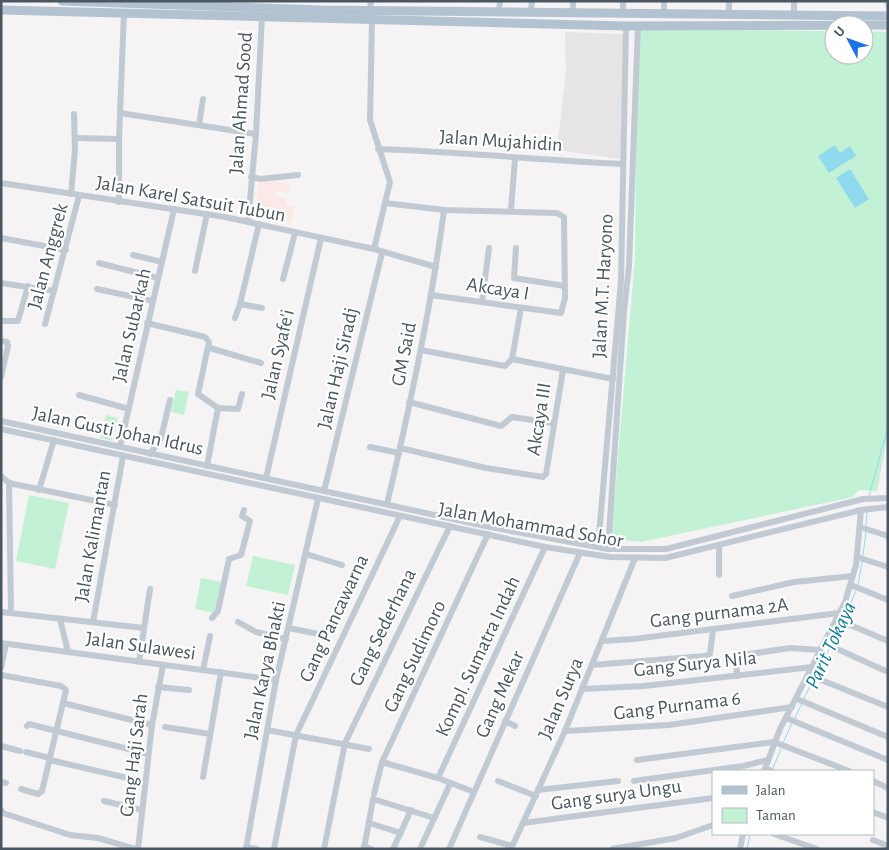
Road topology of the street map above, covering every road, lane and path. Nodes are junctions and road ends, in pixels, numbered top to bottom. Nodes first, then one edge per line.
1 (62, 1) edge
2 (500, 1) edge
3 (532, 1) edge
4 (573, 1) edge
5 (623, 1) edge
6 (664, 1) edge
7 (729, 1) edge
8 (794, 1) edge
9 (78, 2) edge
10 (126, 2) edge
11 (180, 4) edge
12 (323, 5) edge
13 (223, 8) edge
14 (1, 10) edge
15 (371, 10) edge
16 (454, 11) junction
17 (573, 11) junction
18 (78, 12) junction
19 (124, 12) junction
20 (499, 12) junction
21 (531, 12) junction
22 (623, 12) junction
23 (664, 13) junction
24 (716, 14) junction
25 (729, 14) junction
26 (794, 15) junction
27 (262, 17) junction
28 (886, 20) edge
29 (453, 22) junction
30 (716, 24) junction
31 (638, 25) junction
32 (626, 26) junction
33 (202, 100) dead end
34 (120, 113) junction
35 (74, 114) dead end
36 (199, 125) junction
37 (634, 125) junction
38 (625, 126) junction
39 (256, 134) junction
40 (74, 138) junction
41 (119, 139) junction
42 (378, 149) junction
43 (514, 158) junction
44 (622, 164) junction
45 (298, 175) dead end
46 (251, 177) junction
47 (1, 183) edge
48 (71, 194) junction
49 (79, 196) junction
50 (622, 198) junction
51 (632, 198) junction
52 (119, 202) junction
53 (385, 203) junction
54 (174, 209) junction
55 (444, 210) junction
56 (511, 210) junction
57 (207, 214) junction
58 (248, 222) junction
59 (259, 224) junction
60 (295, 233) junction
61 (1, 238) edge
62 (321, 238) junction
63 (489, 248) dead end
64 (516, 248) dead end
65 (374, 249) junction
66 (66, 250) junction
67 (382, 253) junction
68 (133, 255) dead end
69 (162, 262) junction
70 (99, 263) dead end
71 (436, 267) junction
72 (195, 271) dead end
73 (158, 278) junction
74 (283, 278) dead end
75 (1, 283) edge
76 (28, 286) junction
77 (565, 286) junction
78 (97, 288) dead end
79 (54, 291) junction
80 (431, 295) junction
81 (153, 301) junction
82 (482, 302) junction
83 (240, 304) junction
84 (262, 308) dead end
85 (521, 308) junction
86 (235, 318) dead end
87 (1, 321) edge
88 (147, 323) junction
89 (45, 324) dead end
90 (619, 339) junction
91 (1, 341) edge
92 (210, 348) junction
93 (421, 350) junction
94 (512, 359) junction
95 (260, 363) dead end
96 (563, 370) junction
97 (1, 377) edge
98 (613, 379) junction
99 (242, 394) dead end
100 (79, 396) dead end
101 (170, 400) dead end
102 (410, 402) junction
103 (218, 408) junction
104 (129, 409) junction
105 (1, 421) edge
106 (553, 423) junction
107 (24, 426) junction
108 (1, 429) edge
109 (612, 430) junction
110 (22, 434) junction
111 (54, 440) junction
112 (120, 447) junction
113 (370, 447) dead end
114 (400, 450) junction
115 (150, 454) junction
116 (123, 456) junction
117 (207, 466) junction
118 (228, 470) junction
119 (1, 476) edge
120 (266, 478) junction
121 (226, 479) junction
122 (9, 483) junction
123 (39, 490) junction
124 (324, 491) junction
125 (357, 498) junction
126 (888, 498) edge
127 (318, 499) junction
128 (387, 504) junction
129 (607, 504) junction
130 (115, 505) junction
131 (356, 507) junction
132 (888, 507) edge
133 (244, 510) dead end
134 (862, 510) junction
135 (400, 516) junction
136 (450, 526) junction
137 (761, 526) junction
138 (865, 528) junction
139 (520, 533) junction
140 (488, 534) junction
141 (763, 534) junction
142 (888, 536) edge
143 (518, 541) junction
144 (720, 546) junction
145 (545, 547) junction
146 (598, 548) junction
147 (608, 548) junction
148 (666, 549) junction
149 (580, 553) junction
150 (306, 554) junction
151 (635, 558) junction
152 (665, 558) junction
153 (862, 558) junction
154 (342, 565) dead end
155 (888, 568) edge
156 (719, 575) dead end
157 (853, 576) junction
158 (853, 586) junction
159 (150, 590) dead end
160 (732, 596) dead end
161 (888, 600) edge
162 (1, 612) edge
163 (11, 613) junction
164 (212, 618) dead end
165 (838, 618) junction
166 (60, 619) junction
167 (93, 622) junction
168 (238, 622) dead end
169 (144, 628) junction
170 (288, 628) junction
171 (713, 630) junction
172 (324, 635) dead end
173 (210, 636) dead end
174 (286, 639) junction
175 (603, 641) junction
176 (888, 641) edge
177 (4, 643) edge
178 (829, 645) junction
179 (821, 650) junction
180 (68, 652) junction
181 (139, 662) junction
182 (592, 664) junction
183 (163, 665) junction
184 (812, 667) junction
185 (1, 668) edge
186 (204, 670) junction
187 (221, 672) junction
188 (888, 672) edge
189 (1, 675) edge
190 (737, 676) junction
191 (813, 677) junction
192 (276, 680) junction
193 (158, 687) junction
194 (582, 689) junction
195 (190, 690) dead end
196 (798, 699) junction
197 (63, 703) junction
198 (792, 707) junction
199 (888, 707) edge
200 (787, 719) junction
201 (505, 721) junction
202 (152, 725) junction
203 (27, 726) dead end
204 (515, 726) dead end
205 (165, 728) dead end
206 (56, 730) junction
207 (267, 730) junction
208 (565, 731) junction
209 (210, 734) junction
210 (296, 735) junction
211 (888, 737) edge
212 (776, 742) junction
213 (344, 743) junction
214 (1, 746) edge
215 (369, 749) dead end
216 (148, 754) junction
217 (50, 759) junction
218 (637, 760) dead end
219 (768, 760) junction
220 (888, 760) edge
221 (382, 762) junction
222 (716, 770) edge
223 (767, 770) edge
224 (847, 770) edge
225 (712, 771) edge
226 (204, 777) dead end
227 (438, 778) junction
228 (498, 781) dead end
229 (618, 781) dead end
230 (145, 782) junction
231 (634, 782) dead end
232 (874, 782) edge
233 (450, 784) junction
234 (21, 788) dead end
235 (888, 788) edge
236 (474, 792) junction
237 (537, 793) junction
238 (373, 796) junction
239 (712, 798) edge
240 (104, 801) dead end
241 (142, 810) junction
242 (411, 810) junction
243 (874, 812) edge
244 (2, 815) edge
245 (434, 818) junction
246 (888, 818) edge
247 (369, 823) junction
248 (523, 823) junction
249 (712, 826) edge
250 (400, 833) junction
251 (743, 835) edge
252 (777, 835) edge
253 (480, 837) dead end
254 (873, 840) dead end
255 (888, 846) edge
256 (511, 847) edge
257 (246, 848) edge
258 (364, 848) edge
259 (136, 849) edge
260 (256, 849) edge
261 (274, 849) edge
262 (324, 849) edge
263 (371, 849) edge
264 (393, 849) edge
265 (420, 849) edge
266 (449, 849) edge
267 (612, 849) edge
268 (740, 849) edge
269 (817, 849) edge

1 - 9 main road
2 - 20 street
3 - 21 street
4 - 17 street
5 - 22 street
6 - 23 street
7 - 25 street
8 - 26 street
9 - 10 main road
9 - 18 main road
10 - 11 main road
11 - 13 main road
12 - 13 main road
12 - 15 main road
13 - 19 main road
13 - 27 main road
14 - 18 main road
15 - 16 main road
15 - 27 main road
15 - 29 main road
15 - 42 street
16 - 20 main road
16 - 29 main road
17 - 21 main road
17 - 22 main road
18 - 19 main road
19 - 34 street
20 - 21 main road
22 - 23 main road
23 - 24 main road
24 - 25 main road
24 - 30 main road
25 - 26 main road
26 - 28 main road
27 - 39 street, Jalan Ahmad Sood
28 - 30 main road
29 - 32 main road
30 - 31 main road
31 - 32 main road
31 - 37 street
32 - 38 street, Jalan M.T. Haryono
33 - 36 street
34 - 36 street
34 - 41 street
35 - 40 street
36 - 39 street
37 - 38 street
37 - 51 street
38 - 44 street, Jalan M.T. Haryono
39 - 46 street, Jalan Ahmad Sood
40 - 41 street
40 - 48 street
41 - 52 street
42 - 43 street, Jalan Mujahidin
42 - 53 street
43 - 44 street, Jalan Mujahidin
43 - 56 street
44 - 50 street, Jalan M.T. Haryono
45 - 46 street
46 - 58 street, Jalan Ahmad Sood
47 - 48 street, Jalan Karel Satsuit Tubun
48 - 49 street, Jalan Karel Satsuit Tubun
49 - 52 street, Jalan Karel Satsuit Tubun
49 - 66 street, Jalan Anggrek
50 - 51 street
50 - 90 street, Jalan M.T. Haryono
51 - 90 street
52 - 54 street, Jalan Karel Satsuit Tubun
53 - 55 street
53 - 65 street
54 - 57 street, Jalan Karel Satsuit Tubun
54 - 69 street, Jalan Subarkah
55 - 56 street
55 - 71 street, GM Said
56 - 77 street
57 - 58 street, Jalan Karel Satsuit Tubun
57 - 72 street
58 - 59 street, Jalan Karel Satsuit Tubun
59 - 60 street, Jalan Karel Satsuit Tubun
59 - 83 street
60 - 62 street, Jalan Karel Satsuit Tubun
60 - 74 street
61 - 66 street
62 - 65 street, Jalan Karel Satsuit Tubun
62 - 120 street, Jalan Syafe'i
63 - 82 street
64 - 77 street
65 - 67 street, Jalan Karel Satsuit Tubun
66 - 79 street, Jalan Anggrek
67 - 71 street, Jalan Karel Satsuit Tubun
67 - 124 street, Jalan Haji Siradj
68 - 69 street
69 - 73 street, Jalan Subarkah
70 - 73 street
71 - 80 street, GM Said
73 - 81 street, Jalan Subarkah
75 - 76 street
76 - 79 street
76 - 87 street
77 - 85 street, Akcaya I
78 - 81 street
79 - 89 street, Jalan Anggrek
80 - 82 street, Akcaya I
80 - 93 street, GM Said
81 - 88 street, Jalan Subarkah
82 - 85 street, Akcaya I
83 - 84 street
83 - 86 street
85 - 94 street
88 - 92 street
88 - 104 street, Jalan Subarkah
90 - 98 street, Jalan M.T. Haryono
90 - 109 street
91 - 97 street
92 - 95 street
92 - 103 street
93 - 94 street
93 - 102 street, GM Said
94 - 96 street
96 - 98 street
96 - 106 street, Akcaya III
98 - 109 street, Jalan M.T. Haryono
99 - 103 street
100 - 104 street
101 - 115 street
102 - 106 street
102 - 114 street, GM Said
103 - 117 street
104 - 112 street, Jalan Subarkah
105 - 107 street, Jalan Gusti Johan Idrus
106 - 114 street, Akcaya III
107 - 110 street
107 - 112 street, Jalan Gusti Johan Idrus
108 - 110 street, Jalan Gusti Johan Idrus
109 - 129 street, Jalan M.T. Haryono
110 - 111 street, Jalan Gusti Johan Idrus
111 - 116 street, Jalan Gusti Johan Idrus
111 - 123 street
112 - 115 street, Jalan Gusti Johan Idrus
113 - 114 street
114 - 128 street, GM Said
115 - 117 street, Jalan Gusti Johan Idrus
116 - 121 street, Jalan Gusti Johan Idrus
116 - 130 street, Jalan Kalimantan
117 - 118 street, Jalan Gusti Johan Idrus
118 - 120 street, Jalan Mohammad Sohor
118 - 121 street
119 - 122 street
120 - 124 street, Jalan Mohammad Sohor
121 - 127 street, Jalan Mohammad Sohor
122 - 123 street
122 - 163 street
123 - 130 street
124 - 125 street, Jalan Mohammad Sohor
125 - 128 street, Jalan Mohammad Sohor
125 - 131 street
126 - 137 street, Jalan Mohammad Sohor
127 - 131 street, Jalan Mohammad Sohor
127 - 150 street, Jalan Karya Bhakti
128 - 139 street, Jalan Mohammad Sohor
129 - 146 street, Jalan M.T. Haryono
129 - 147 street
130 - 167 street, Jalan Kalimantan
131 - 135 street, Jalan Mohammad Sohor
132 - 134 street, Jalan Mohammad Sohor
133 - 164 street
134 - 138 street
134 - 141 street, Jalan Mohammad Sohor
135 - 136 street, Jalan Mohammad Sohor
135 - 210 street, Gang Pancawarna
136 - 140 street, Jalan Mohammad Sohor
136 - 213 street, Gang Sederhana
137 - 141 street
137 - 148 street, Jalan Mohammad Sohor
138 - 142 street
138 - 153 street
139 - 143 street
139 - 146 street, Jalan Mohammad Sohor
140 - 143 street, Jalan Mohammad Sohor
140 - 221 street, Gang Sudimoro
141 - 144 street, Jalan Mohammad Sohor
143 - 145 street, Jalan Mohammad Sohor
144 - 152 street, Jalan Mohammad Sohor
144 - 156 street
145 - 149 street, Jalan Mohammad Sohor
145 - 227 street, Kompl. Sumatra Indah
146 - 147 street, Jalan Mohammad Sohor
147 - 148 street, Jalan Mohammad Sohor
148 - 152 street
149 - 151 street, Jalan Mohammad Sohor
149 - 201 street, Gang Mekar
150 - 154 street
150 - 170 street, Jalan Karya Bhakti
151 - 152 street, Jalan Mohammad Sohor
151 - 175 street, Jalan Surya
153 - 155 street
153 - 157 street
157 - 158 street
157 - 160 street
158 - 161 street
158 - 165 street
159 - 169 street
162 - 163 street
163 - 166 street
165 - 171 street, Gang purnama 2A
165 - 176 street
165 - 178 street
166 - 167 street
166 - 180 street
167 - 169 street
168 - 174 street
169 - 181 street
170 - 172 street
170 - 174 street, Jalan Karya Bhakti
171 - 175 street, Gang purnama 2A
171 - 182 street
173 - 186 street
174 - 192 street, Jalan Karya Bhakti
175 - 182 street, Jalan Surya
177 - 180 street, Jalan Sulawesi
177 - 185 street
178 - 179 street
178 - 188 street
179 - 184 street
179 - 190 street
180 - 181 street, Jalan Sulawesi
181 - 183 street, Jalan Sulawesi
182 - 194 street, Jalan Surya
183 - 186 street, Jalan Sulawesi
183 - 193 street, Gang Haji Sarah
184 - 190 street, Gang Surya Nila
184 - 191 street
186 - 187 street, Jalan Sulawesi
187 - 192 street, Jalan Sulawesi
187 - 209 street
189 - 197 street
190 - 194 street, Gang Surya Nila
191 - 196 street
191 - 199 street
192 - 207 street, Jalan Karya Bhakti
193 - 195 street
193 - 202 street, Gang Haji Sarah
194 - 208 street, Jalan Surya
196 - 198 street
196 - 211 street
197 - 202 street
197 - 206 street
198 - 200 street
198 - 208 street, Gang Purnama 6
200 - 212 street
200 - 220 street
201 - 204 street
201 - 236 street, Gang Mekar
202 - 216 street, Gang Haji Sarah
203 - 206 street
205 - 209 street
206 - 216 street
206 - 217 street
207 - 210 street
207 - 257 street, Jalan Karya Bhakti
208 - 237 street, Jalan Surya
209 - 226 street
210 - 213 street
210 - 261 street, Gang Pancawarna
212 - 218 street
212 - 219 street
212 - 224 street
213 - 215 street
213 - 262 street, Gang Sederhana
214 - 217 street
216 - 230 street, Gang Haji Sarah
217 - 230 street
217 - 234 street
219 - 222 street
219 - 223 street
221 - 227 street
221 - 238 street, Gang Sudimoro
225 - 231 street
227 - 233 street
228 - 237 street
229 - 237 street
230 - 241 street, Gang Haji Sarah
232 - 235 street
233 - 236 street
233 - 245 street
236 - 266 street, Gang Mekar
237 - 248 street, Jalan Surya
238 - 242 street
238 - 247 street, Gang Sudimoro
239 - 248 street, Gang surya Ungu
240 - 241 street
241 - 259 street, Gang Haji Sarah
242 - 245 street
242 - 250 street
243 - 246 street
244 - 259 street
245 - 265 street
247 - 250 street
247 - 258 street, Gang Sudimoro
248 - 256 street, Jalan Surya
249 - 267 street
250 - 264 street
251 - 268 street
252 - 269 street
253 - 256 street
254 - 255 street
257 - 260 street
258 - 263 street

